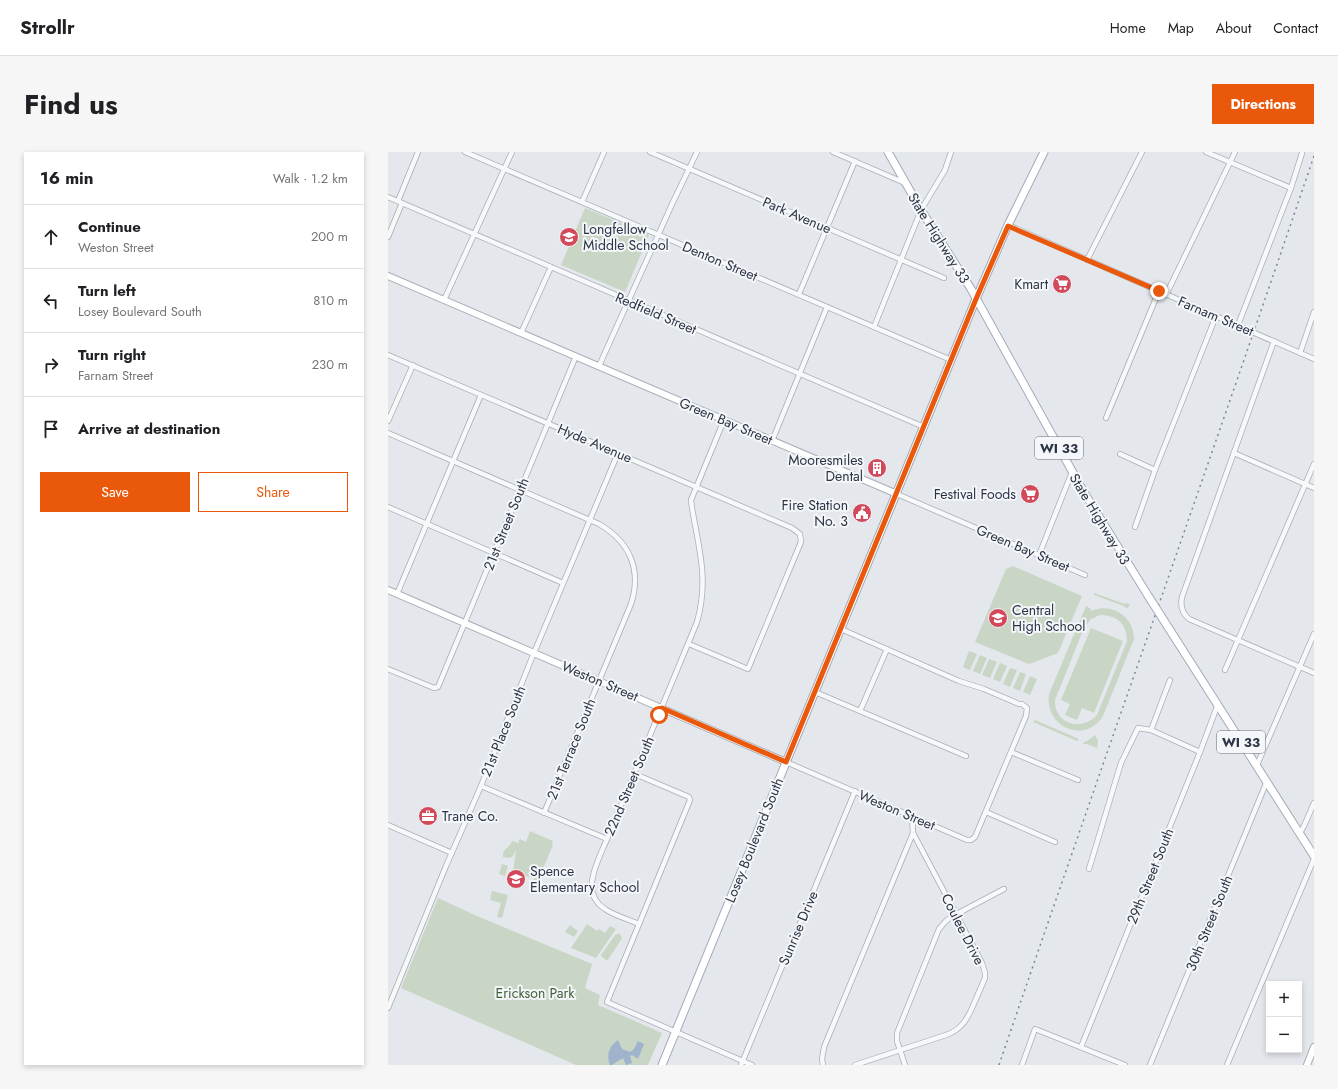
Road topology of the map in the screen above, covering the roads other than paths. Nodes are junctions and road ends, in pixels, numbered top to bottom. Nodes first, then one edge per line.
1 (418, 152) edge
2 (465, 152) edge
3 (512, 152) edge
4 (604, 152) edge
5 (650, 152) edge
6 (697, 152) edge
7 (833, 152) edge
8 (888, 152) edge
9 (952, 152) edge
10 (1044, 152) edge
11 (1142, 152) edge
12 (1206, 152) edge
13 (1235, 152) edge
14 (1302, 153) edge
15 (855, 161) junction
16 (1230, 162) junction
17 (504, 168) junction
18 (689, 169) junction
19 (905, 183) junction
20 (1291, 188) junction
21 (388, 197) edge
22 (400, 202) junction
23 (582, 202) junction
24 (921, 210) junction
25 (1008, 226) junction
26 (827, 228) junction
27 (474, 234) junction
28 (658, 234) junction
29 (388, 237) edge
30 (901, 260) junction
31 (1087, 260) junction
32 (551, 267) junction
33 (388, 276) edge
34 (944, 278) dead end
35 (1159, 291) junction
36 (799, 294) junction
37 (1166, 295) junction
38 (976, 299) junction
39 (444, 300) junction
40 (628, 300) junction
41 (827, 307) junction
42 (1314, 312) edge
43 (1216, 316) junction
44 (1238, 325) junction
45 (874, 327) junction
46 (521, 333) junction
47 (1274, 341) junction
48 (1300, 353) junction
49 (388, 355) edge
50 (576, 356) junction
51 (1314, 359) edge
52 (951, 360) junction
53 (413, 365) junction
54 (599, 366) junction
55 (800, 374) junction
56 (480, 395) junction
57 (1106, 418) dead end
58 (724, 420) junction
59 (388, 421) edge
60 (548, 423) junction
61 (924, 427) junction
62 (388, 433) edge
63 (772, 441) junction
64 (618, 453) junction
65 (1234, 453) junction
66 (1120, 454) dead end
67 (452, 461) junction
68 (1314, 464) edge
69 (1155, 470) junction
70 (1072, 472) junction
71 (1305, 484) junction
72 (696, 487) junction
73 (1314, 488) edge
74 (520, 490) junction
75 (897, 494) junction
76 (388, 507) edge
77 (589, 520) junction
78 (426, 524) junction
79 (1135, 527) dead end
80 (494, 553) junction
81 (1039, 555) junction
82 (1085, 575) dead end
83 (563, 583) junction
84 (388, 590) edge
85 (397, 594) junction
86 (465, 623) junction
87 (841, 629) junction
88 (1314, 634) edge
89 (1238, 639) junction
90 (689, 644) junction
91 (887, 649) junction
92 (534, 653) junction
93 (1300, 667) junction
94 (388, 669) edge
95 (1225, 670) dead end
96 (1314, 673) edge
97 (1170, 680) dead end
98 (599, 681) junction
99 (815, 692) junction
100 (1218, 704) junction
101 (662, 708) junction
102 (860, 711) junction
103 (1151, 730) junction
104 (1011, 752) junction
105 (1200, 752) junction
106 (966, 756) dead end
107 (786, 762) junction
108 (1257, 765) junction
109 (635, 774) junction
110 (1078, 780) dead end
111 (1267, 781) junction
112 (481, 786) junction
113 (855, 791) junction
114 (1314, 803) edge
115 (986, 812) junction
116 (544, 813) junction
117 (912, 816) junction
118 (388, 826) edge
119 (913, 832) junction
120 (1300, 832) junction
121 (607, 839) junction
122 (1055, 842) dead end
123 (452, 853) junction
124 (1314, 857) edge
125 (1089, 869) dead end
126 (1004, 889) dead end
127 (956, 915) junction
128 (639, 924) junction
129 (388, 1008) edge
130 (675, 1032) junction
131 (1081, 1047) junction
132 (900, 1050) junction
133 (1313, 1051) edge
134 (742, 1063) edge
135 (662, 1065) edge
136 (752, 1065) edge
137 (823, 1065) edge
138 (855, 1065) edge
139 (905, 1065) edge
140 (1022, 1065) edge
141 (1125, 1065) edge
142 (1150, 1065) edge
143 (1227, 1065) edge
144 (1307, 1065) edge

1 - 22 street
2 - 17 street, Denton Street
3 - 17 street
4 - 23 street
5 - 18 street, Park Avenue
6 - 18 street
7 - 15 street
8 - 19 main road, State Highway 33 / WI 33
9 - 24 street
10 - 25 main road, Losey Boulevard South
11 - 31 street
12 - 16 street
13 - 16 street
14 - 20 street
15 - 19 street
15 - 26 street
16 - 20 street
16 - 37 street
17 - 23 street, Denton Street
17 - 27 street
18 - 26 street, Park Avenue
18 - 28 street
19 - 24 main road, State Highway 33 / WI 33
20 - 44 street
21 - 22 street, Redfield Street
22 - 27 street, Redfield Street
22 - 29 street
23 - 28 street, Denton Street
24 - 30 street
24 - 38 main road, State Highway 33 / WI 33
25 - 31 street, Farnam Street
25 - 38 main road, Losey Boulevard South
26 - 30 street, Park Avenue
26 - 36 street
27 - 32 street, Redfield Street
27 - 39 street
28 - 36 street, Denton Street
28 - 40 street
30 - 34 street, Park Avenue
30 - 45 street
31 - 35 street, Farnam Street
32 - 40 street, Redfield Street
32 - 46 street
33 - 39 street, Green Bay Street
35 - 37 street, Farnam Street
35 - 57 street
36 - 41 street, Denton Street
37 - 43 street, Farnam Street
38 - 52 main road, Losey Boulevard South
38 - 70 main road, State Highway 33 / WI 33
39 - 46 street, Green Bay Street
40 - 54 street
40 - 55 street, Redfield Street
41 - 45 street, Denton Street
41 - 55 street
42 - 48 street
43 - 44 street, Farnam Street
43 - 69 street
44 - 47 street, Farnam Street
45 - 52 street, Denton Street
46 - 50 street, Green Bay Street
47 - 48 street, Farnam Street
47 - 65 street
48 - 51 street, Farnam Street
49 - 53 street, Hyde Avenue
50 - 54 street, Green Bay Street
50 - 60 street, 21st Street South
52 - 61 main road, Losey Boulevard South
53 - 56 street, Hyde Avenue
53 - 59 street
54 - 58 street, Green Bay Street
55 - 61 street, Redfield Street
55 - 63 street
56 - 60 street, Hyde Avenue
56 - 67 street
58 - 63 street, Green Bay Street
58 - 72 street, 22nd Street South
60 - 64 street, Hyde Avenue
60 - 74 street, 21st Street South
61 - 75 main road, Losey Boulevard South
62 - 67 street, 21st Terrace South
63 - 75 street, Green Bay Street
64 - 72 street, Hyde Avenue
64 - 77 street, 21st Place South
65 - 71 street
65 - 89 street
66 - 69 street
67 - 74 street, 21st Terrace South
67 - 78 street
68 - 71 street
69 - 79 street
70 - 81 street
70 - 100 main road, State Highway 33 / WI 33, bridge
71 - 73 street
71 - 89 street
72 - 90 street, 22nd Street South
72 - 90 street, Hyde Avenue
74 - 77 street, 21st Terrace South
74 - 80 street, 21st Street South
75 - 81 street, Green Bay Street
75 - 87 main road, Losey Boulevard South
76 - 78 street
77 - 83 street, 21st Place South
77 - 98 street, 21st Terrace South
78 - 80 street
78 - 85 street
80 - 83 street
80 - 86 street, 21st Street South
81 - 82 street, Green Bay Street
83 - 92 street, 21st Place South
84 - 85 street, Weston Street
85 - 86 street, Weston Street
86 - 92 street, Weston Street
86 - 94 street, 21st Street South
87 - 91 street
87 - 99 main road, Losey Boulevard South
88 - 93 street
89 - 93 street
89 - 95 street
90 - 101 street, 22nd Street South
91 - 102 street
91 - 104 street
92 - 98 street, Weston Street
92 - 112 street, 21st Place South
93 - 96 street
93 - 108 street
97 - 103 street
98 - 101 street, Weston Street
98 - 116 street, 21st Terrace South
99 - 102 street
99 - 107 main road, Losey Boulevard South
100 - 105 street, 29th Street South
100 - 108 main road, State Highway 33 / WI 33
101 - 107 street, Weston Street
101 - 109 street, 22nd Street South
102 - 106 street
103 - 105 street
103 - 125 street
104 - 110 street
104 - 115 street
105 - 131 street, 29th Street South
107 - 113 street, Weston Street
107 - 130 main road, Losey Boulevard South
108 - 111 main road, State Highway 33 / WI 33
109 - 121 street, 22nd Street South
109 - 128 street
111 - 120 main road, State Highway 33 / WI 33
111 - 142 street, 30th Street South
112 - 116 street
112 - 123 street, 21st Place South
113 - 117 street, Weston Street
113 - 134 street, Sunrise Drive
114 - 120 street
115 - 117 street, Weston Street
115 - 122 street
116 - 121 street
117 - 119 street, Coulee Drive
118 - 123 street
119 - 127 street, Coulee Drive
119 - 137 street
120 - 124 main road, State Highway 33 / WI 33
121 - 128 street, 22nd Street South
123 - 129 street, 21st Place South
124 - 143 street
126 - 127 street
127 - 132 street
127 - 132 street, Coulee Drive
128 - 130 street
130 - 134 street
130 - 135 main road, Losey Boulevard South
131 - 140 street
131 - 141 street
132 - 138 street, Coulee Drive
132 - 139 street
133 - 144 street
134 - 136 street

